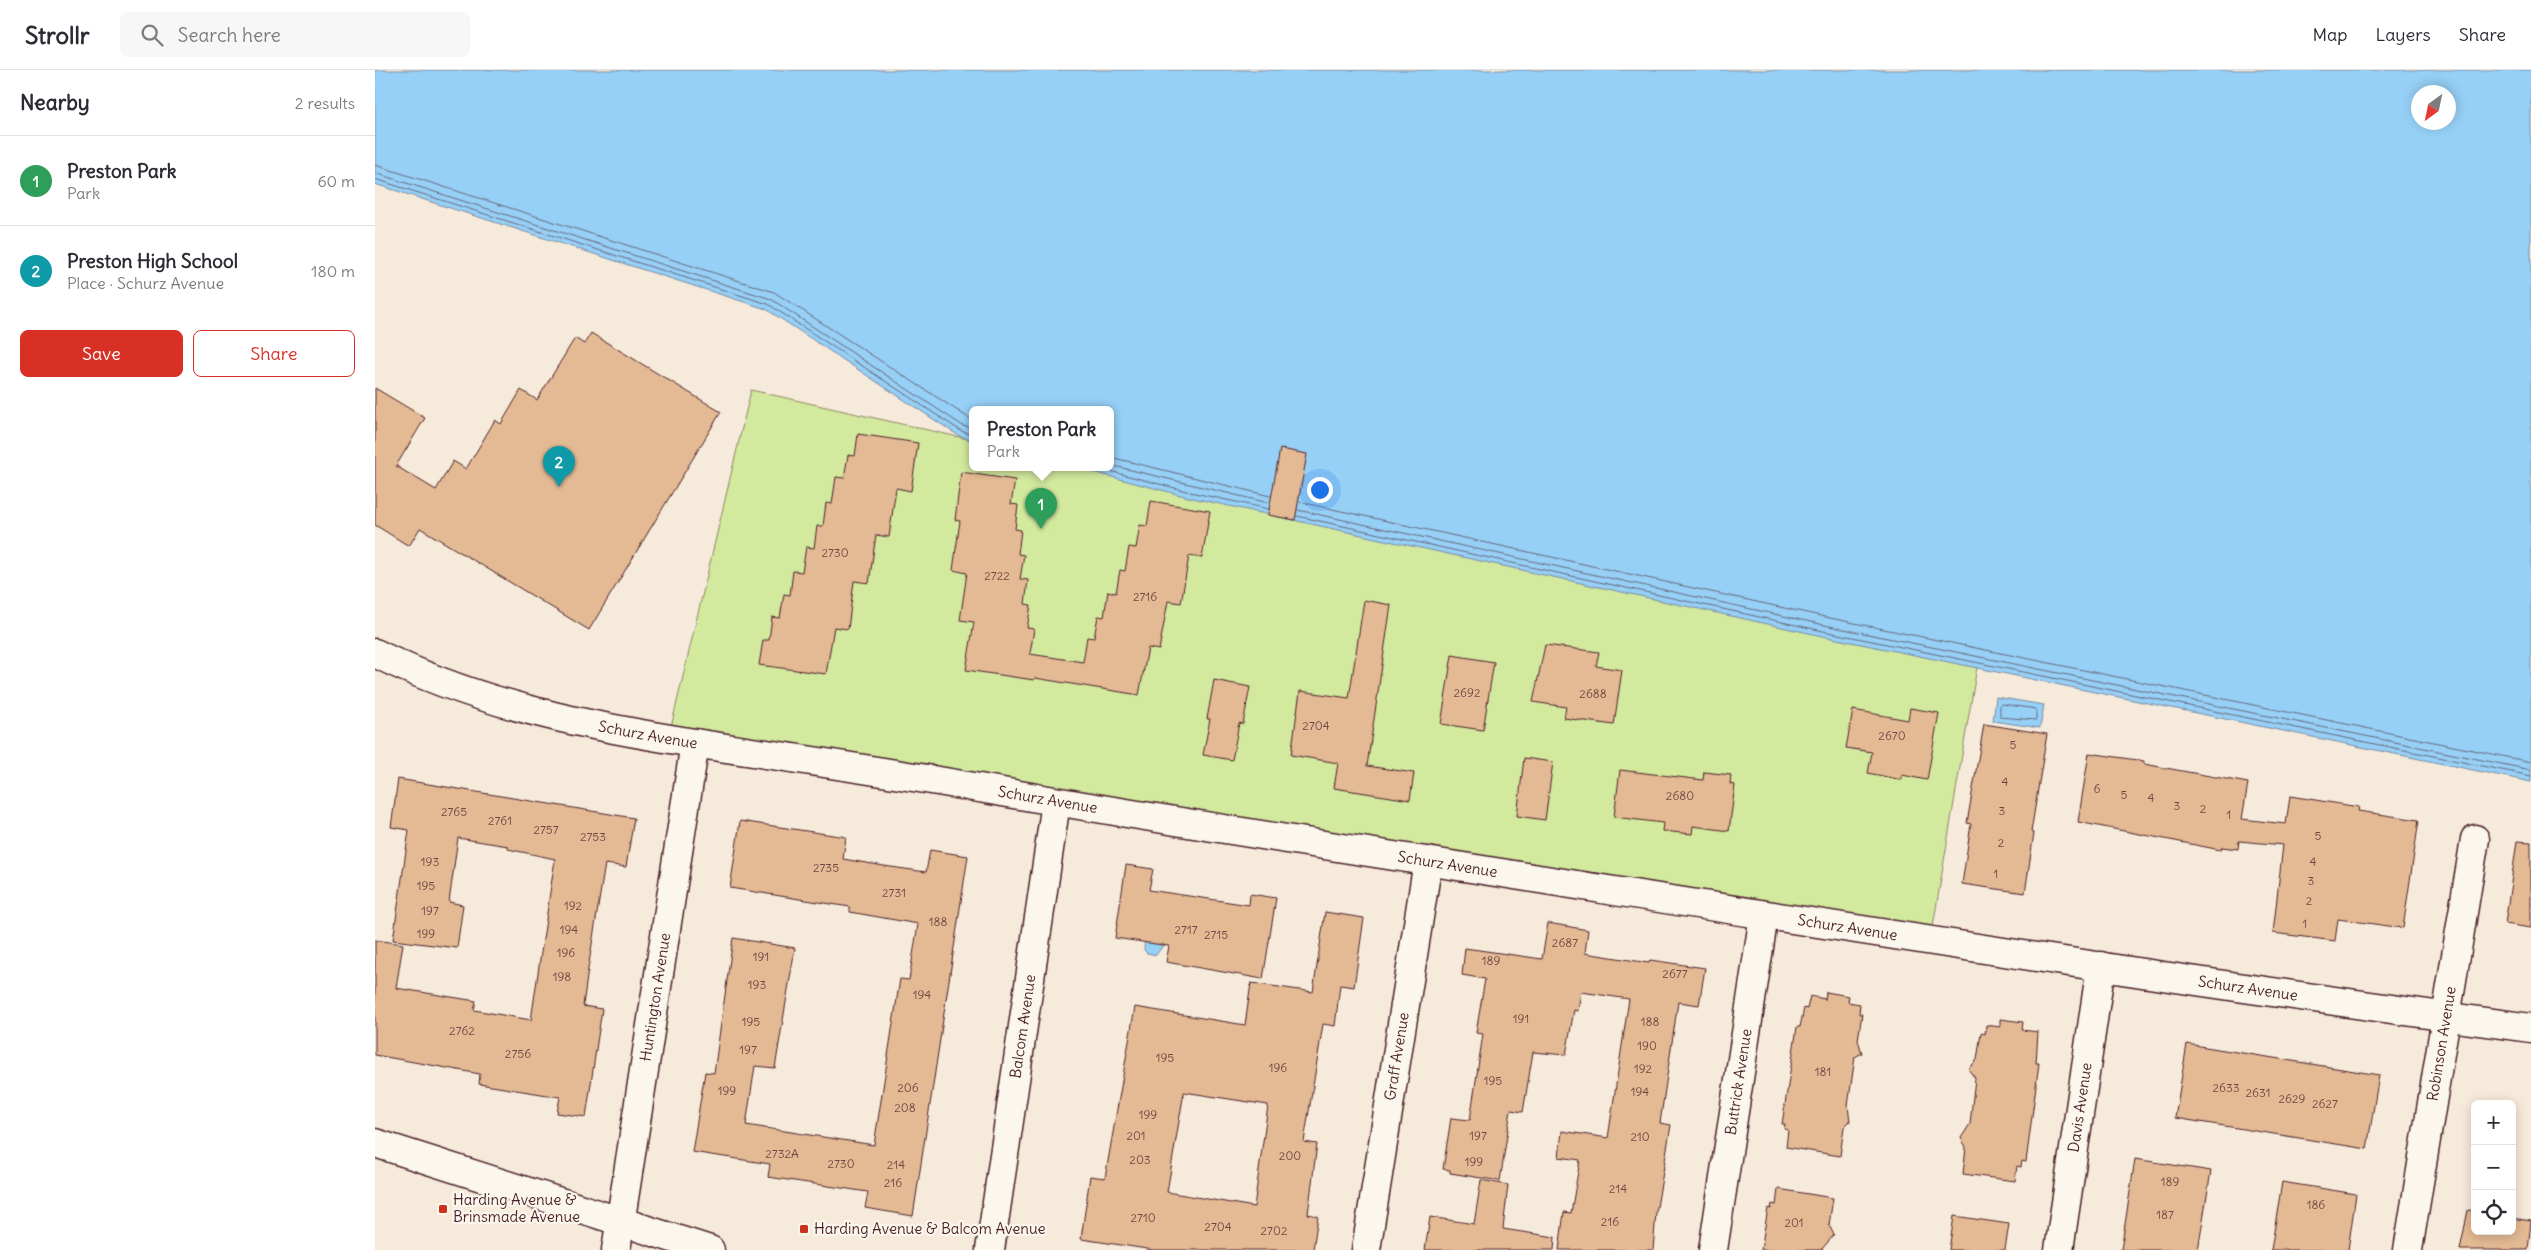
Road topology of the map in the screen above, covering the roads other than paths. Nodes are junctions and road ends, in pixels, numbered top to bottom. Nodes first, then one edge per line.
1 (375, 652) edge
2 (695, 743) junction
3 (1055, 802) junction
4 (2475, 839) dead end
5 (1428, 861) junction
6 (1764, 915) junction
7 (2101, 966) junction
8 (2445, 1017) junction
9 (2531, 1028) edge
10 (375, 1143) edge
11 (621, 1222) junction
12 (616, 1250) edge
13 (710, 1250) edge
14 (990, 1250) edge
15 (1366, 1250) edge
16 (1713, 1250) edge
17 (2059, 1250) edge
18 (2408, 1250) edge

1 - 2 street, Schurz Avenue
2 - 3 street, Schurz Avenue
2 - 11 street, Huntington Avenue
3 - 5 street, Schurz Avenue
3 - 14 street, Balcom Avenue
4 - 8 street, Robinson Avenue
5 - 6 street, Schurz Avenue
5 - 15 street, Graff Avenue
6 - 7 street, Schurz Avenue
6 - 16 street, Buttrick Avenue
7 - 8 street, Schurz Avenue
7 - 17 street, Davis Avenue
8 - 9 street, Schurz Avenue
8 - 18 street, Robinson Avenue
10 - 11 street
11 - 12 street, Huntington Avenue
11 - 13 street

